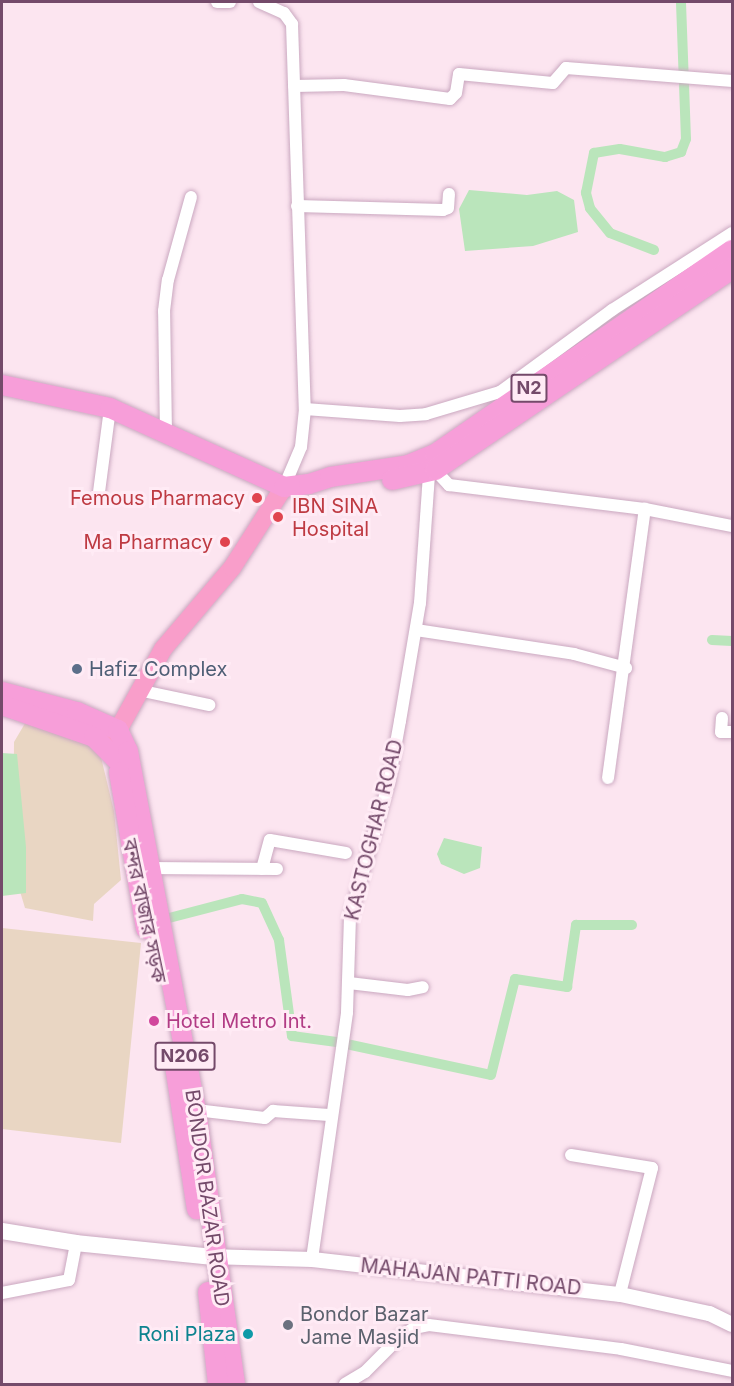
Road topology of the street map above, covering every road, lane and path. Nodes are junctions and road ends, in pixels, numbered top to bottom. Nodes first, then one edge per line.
1 (217, 2) edge
2 (230, 2) edge
3 (259, 2) edge
4 (732, 81) edge
5 (294, 86) junction
6 (449, 194) dead end
7 (191, 197) dead end
8 (297, 206) junction
9 (732, 233) edge
10 (732, 250) edge
11 (732, 269) edge
12 (2, 385) edge
13 (110, 408) junction
14 (305, 410) junction
15 (166, 433) junction
16 (432, 472) junction
17 (309, 484) junction
18 (284, 487) junction
19 (99, 492) dead end
20 (645, 509) junction
21 (732, 526) edge
22 (416, 630) junction
23 (626, 668) junction
24 (138, 690) junction
25 (2, 692) edge
26 (2, 705) edge
27 (209, 705) dead end
28 (128, 709) junction
29 (722, 718) dead end
30 (103, 727) junction
31 (732, 732) edge
32 (608, 778) dead end
33 (346, 853) dead end
34 (148, 868) junction
35 (262, 868) junction
36 (277, 869) dead end
37 (349, 983) junction
38 (423, 987) dead end
39 (196, 1110) junction
40 (329, 1115) junction
41 (571, 1155) dead end
42 (2, 1231) edge
43 (76, 1243) junction
44 (211, 1256) junction
45 (312, 1259) junction
46 (2, 1293) edge
47 (620, 1294) junction
48 (732, 1324) edge
49 (732, 1371) edge
50 (218, 1384) edge
51 (235, 1384) edge
52 (345, 1384) edge

1 - 2 street
3 - 5 street
4 - 5 street
5 - 8 street
6 - 8 street
7 - 15 street
8 - 14 street
9 - 14 street
10 - 17 highway, N2
11 - 16 highway, N2
12 - 13 highway
13 - 15 highway
13 - 19 street
14 - 18 street
15 - 18 highway
16 - 17 highway, N2
16 - 20 street
16 - 22 street, KASTOGHAR ROAD
17 - 18 highway, N2
18 - 24 main road, বন্দর বাজার সড়ক
20 - 21 street
20 - 23 street
22 - 23 street
22 - 37 street, KASTOGHAR ROAD
23 - 32 street
24 - 27 street
24 - 28 main road, বন্দর বাজার সড়ক
25 - 30 highway
26 - 30 highway
28 - 30 main road, বন্দর বাজার সড়ক
28 - 30 main road
29 - 31 street
30 - 34 highway, BONDOR BAZAR ROAD / N206
30 - 44 highway, বন্দর বাজার সড়ক / N206
33 - 35 street
34 - 35 street
34 - 39 highway, BONDOR BAZAR ROAD / N206
35 - 36 street
37 - 38 street
37 - 40 street, KASTOGHAR ROAD
39 - 40 street
39 - 44 highway, BONDOR BAZAR ROAD / N206
40 - 45 street, KASTOGHAR ROAD
41 - 47 street
42 - 43 main road
43 - 44 main road
43 - 46 street
44 - 45 street, MAHAJAN PATTI ROAD
44 - 50 highway, বন্দর বাজার সড়ক / N206
44 - 51 highway, BONDOR BAZAR ROAD / N206
45 - 47 street, MAHAJAN PATTI ROAD
47 - 48 street, MAHAJAN PATTI ROAD
49 - 52 street

